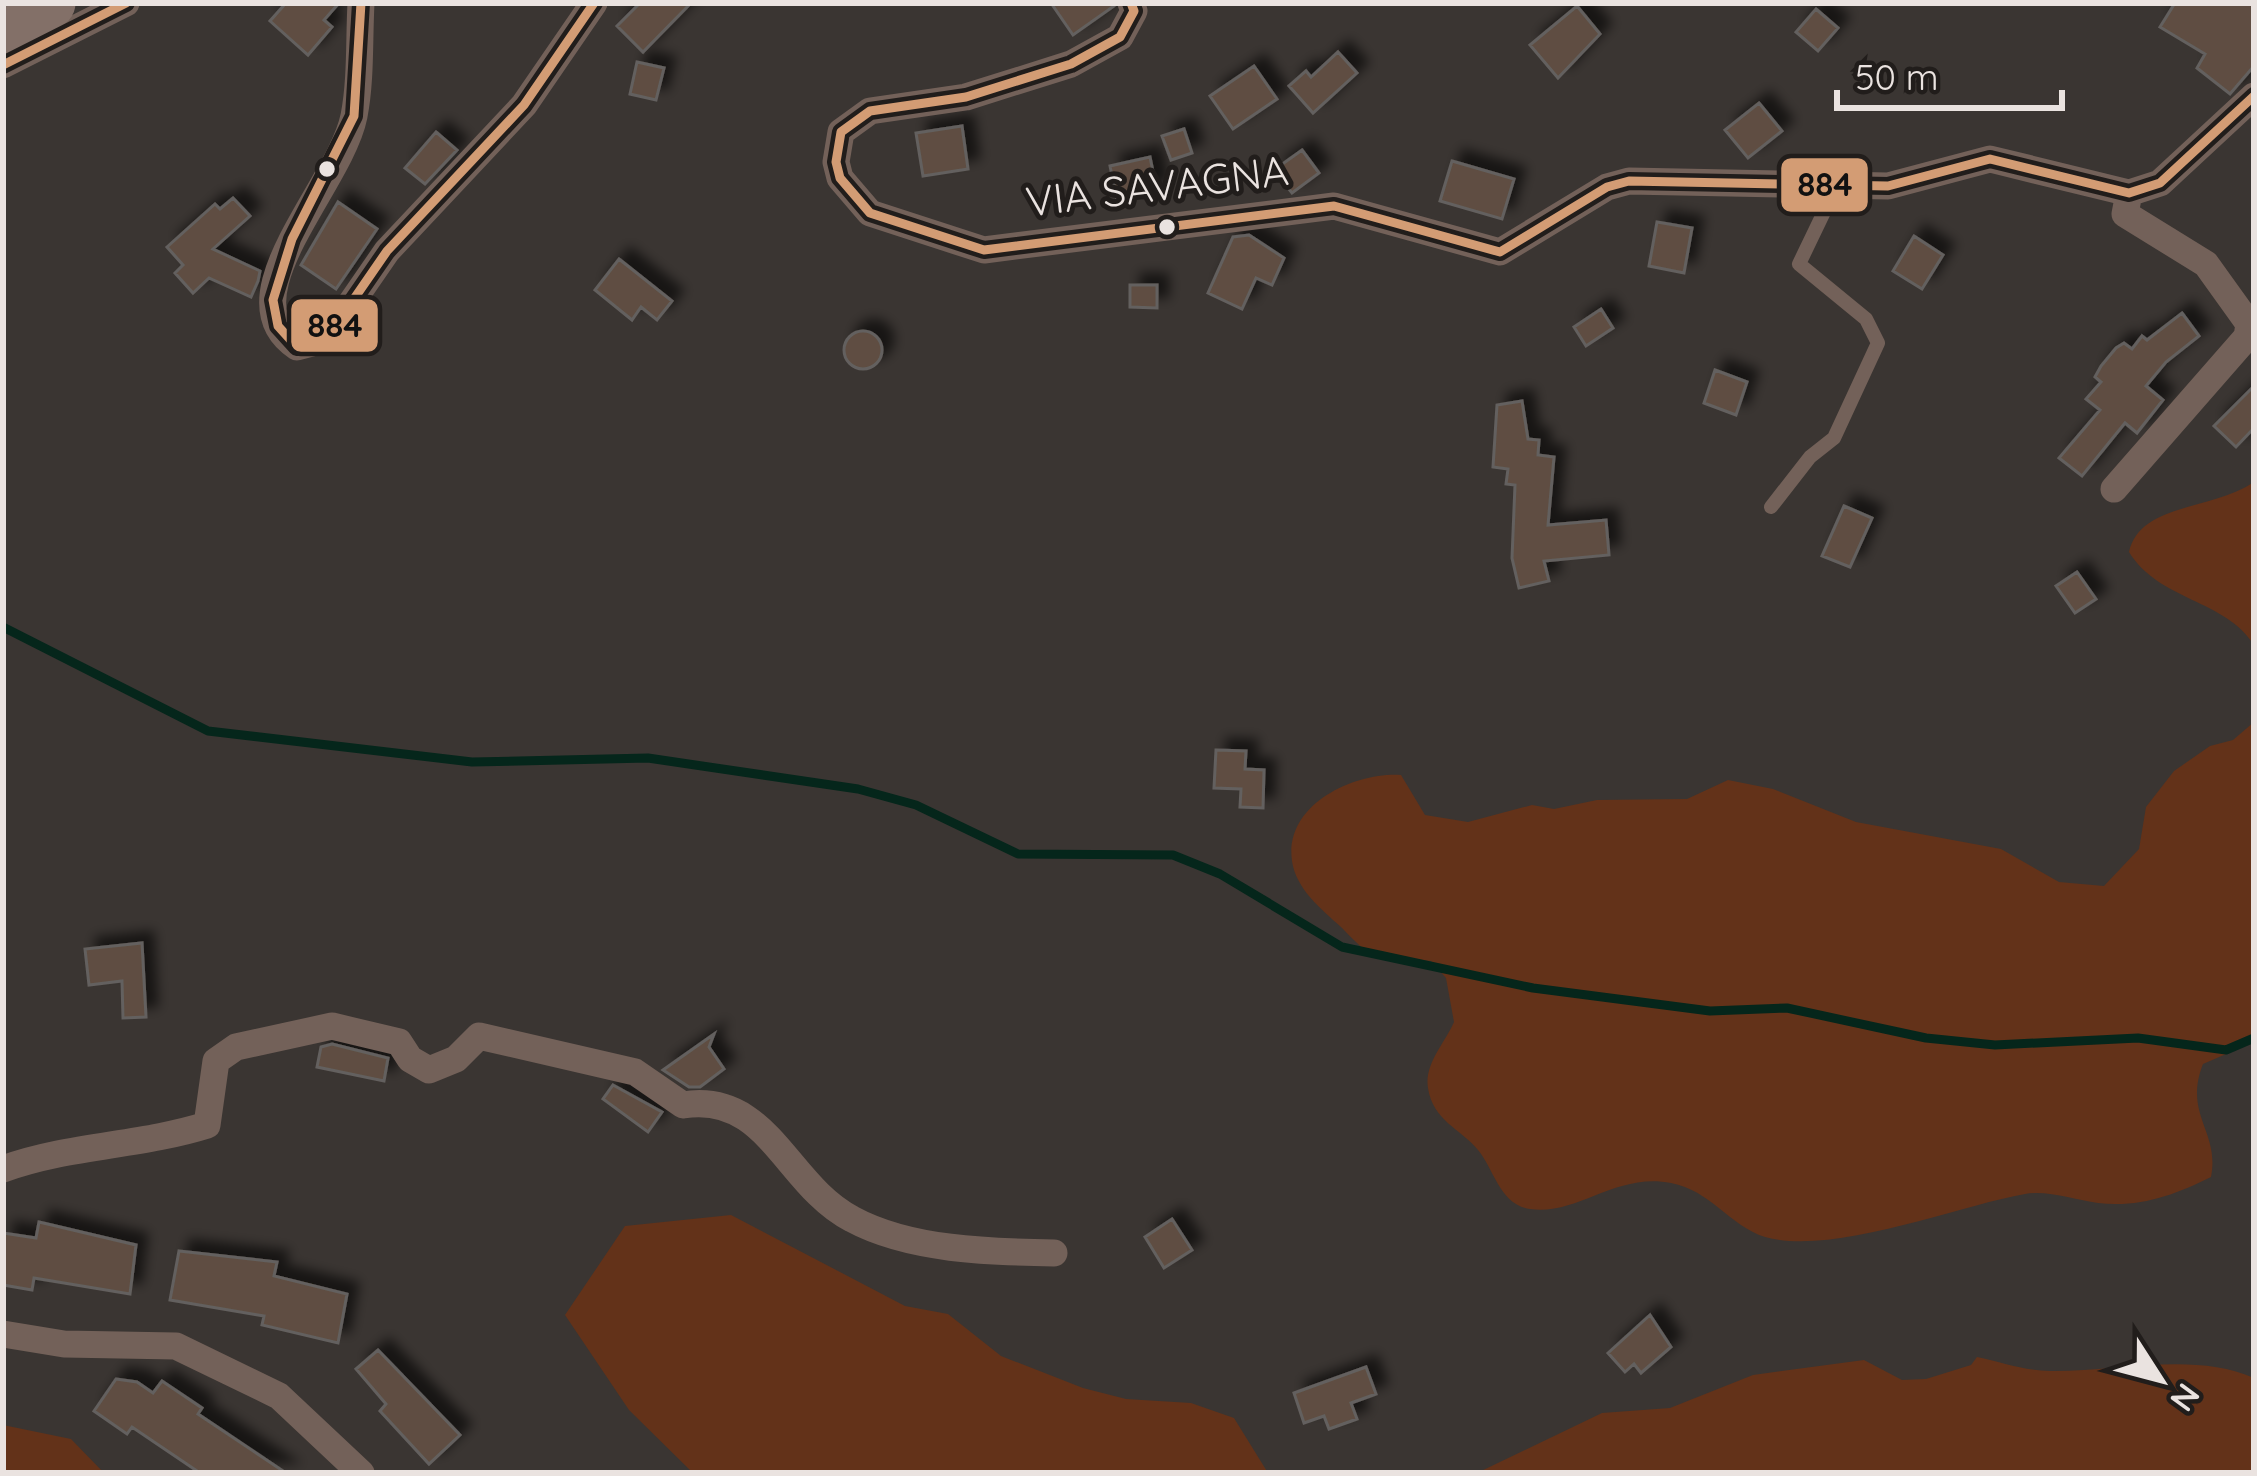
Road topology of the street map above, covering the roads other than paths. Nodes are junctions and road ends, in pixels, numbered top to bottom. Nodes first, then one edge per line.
1 (23, 3) edge
2 (50, 3) edge
3 (126, 3) edge
4 (361, 3) edge
5 (595, 3) edge
6 (1131, 3) edge
7 (3, 16) edge
8 (3, 36) edge
9 (3, 65) edge
10 (2254, 96) edge
11 (1837, 185) junction
12 (2128, 193) junction
13 (2114, 489) dead end
14 (1771, 507) dead end
15 (3, 1169) edge
16 (1054, 1253) dead end
17 (3, 1334) edge
18 (361, 1473) edge

1 - 7 highway
2 - 8 highway
3 - 9 street
4 - 5 street
6 - 11 street, VIA SAVAGNA
10 - 12 street
11 - 12 street, VIA SAVAGNA
11 - 14 lane
12 - 13 street
15 - 16 street
17 - 18 street

